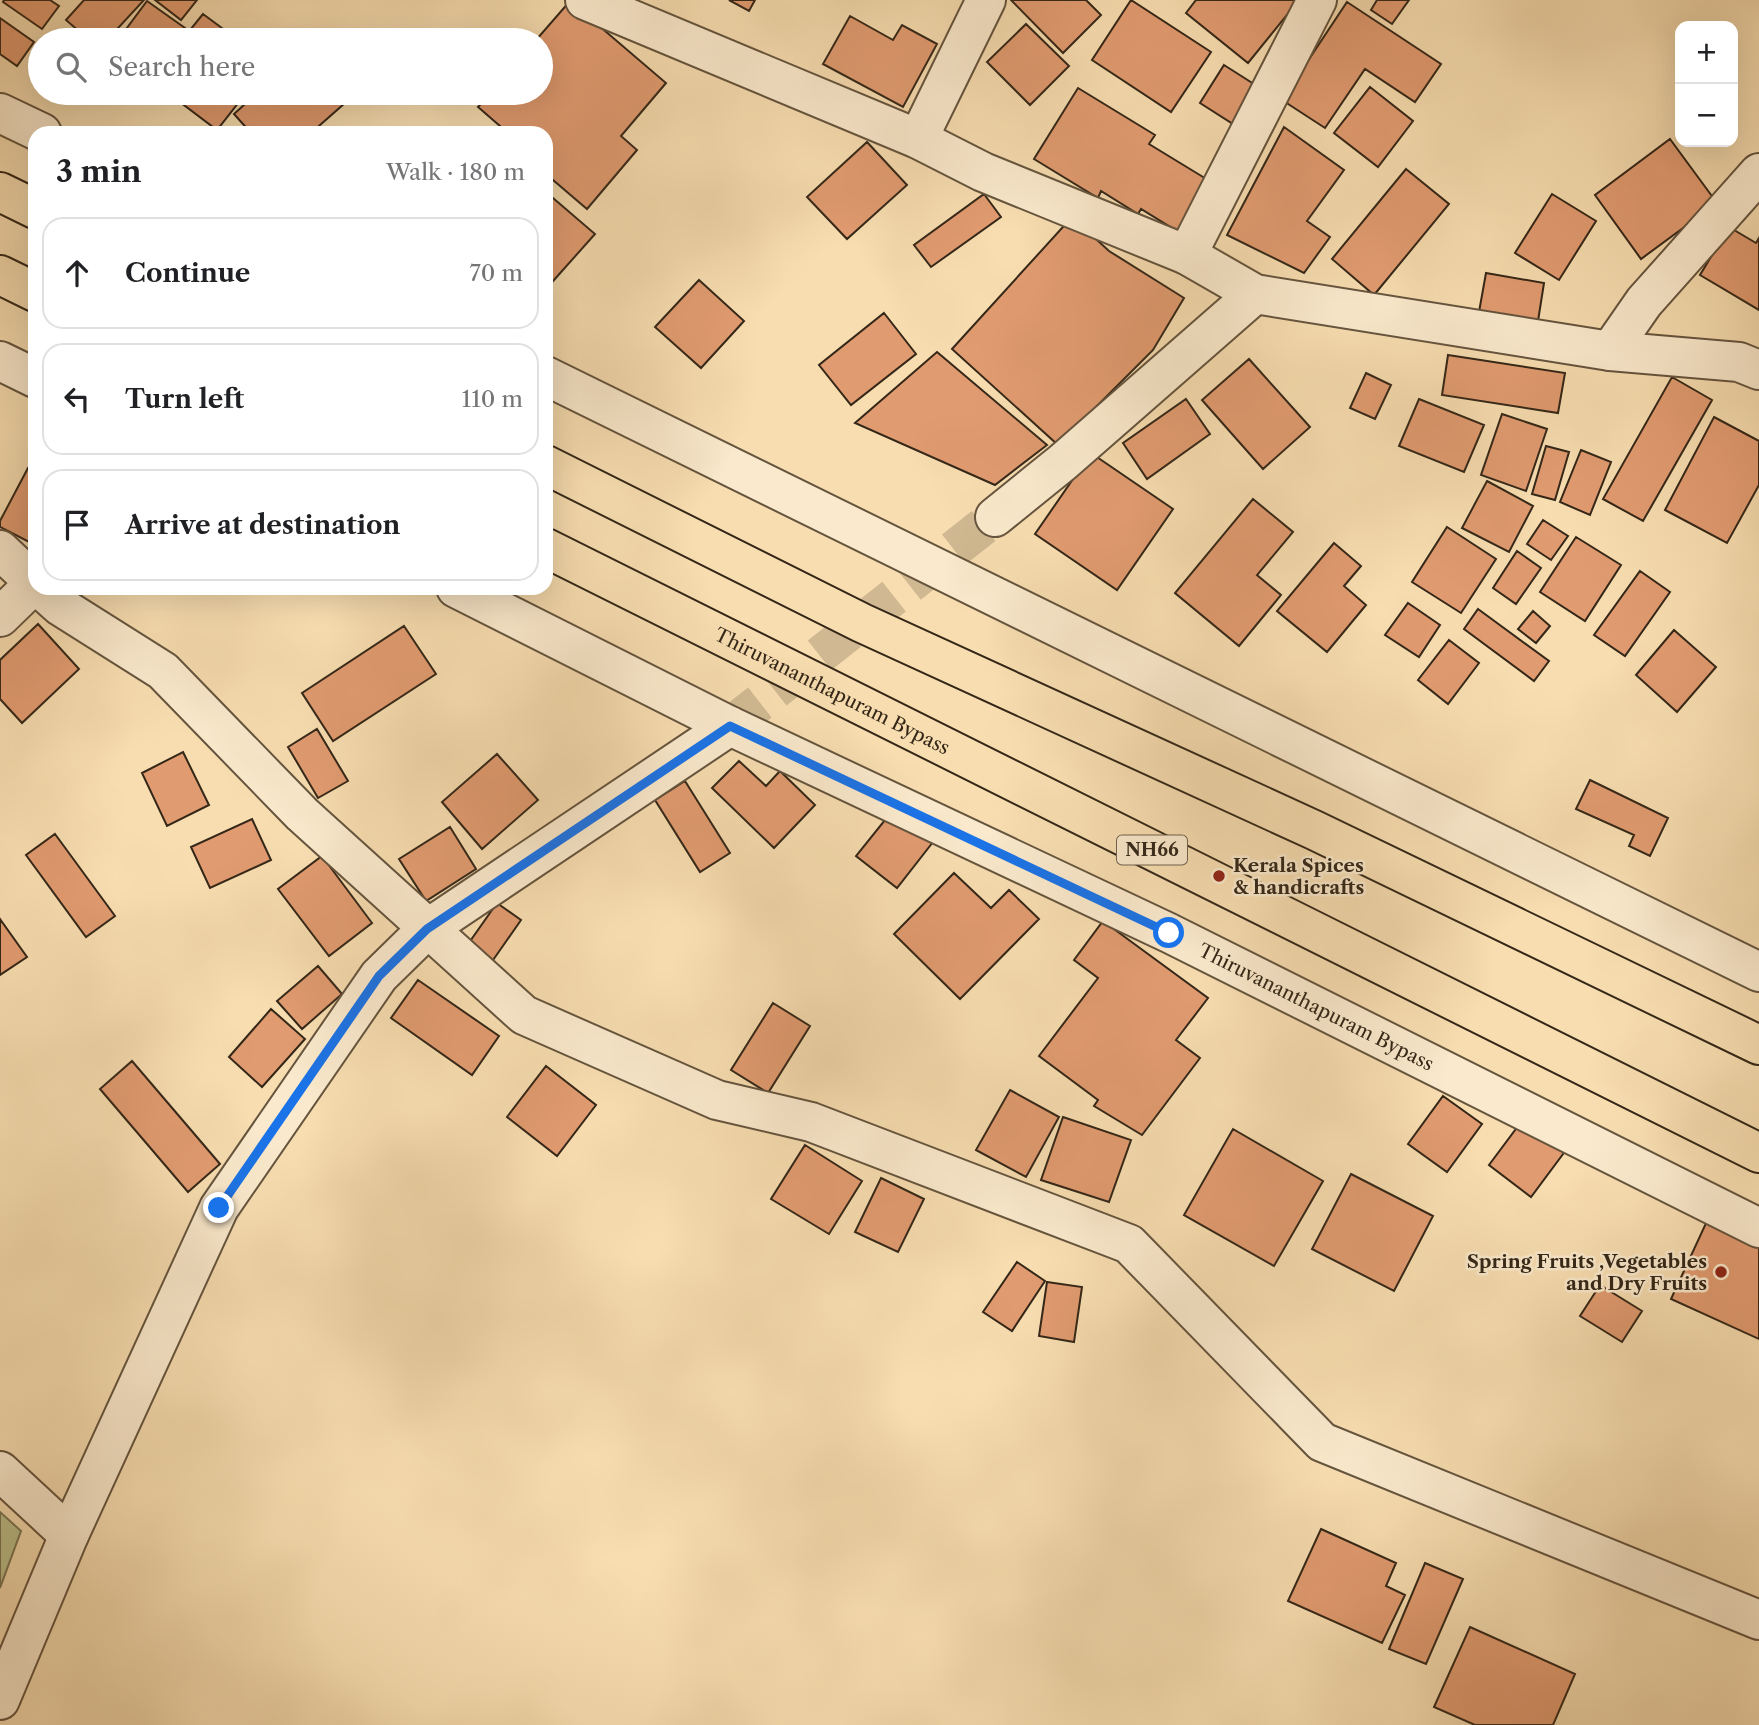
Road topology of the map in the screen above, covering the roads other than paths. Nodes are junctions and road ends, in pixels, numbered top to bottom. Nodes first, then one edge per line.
1 (585, 0) edge
2 (986, 0) edge
3 (1317, 0) edge
4 (0, 113) edge
5 (28, 126) edge
6 (918, 139) junction
7 (1759, 173) edge
8 (0, 192) edge
9 (28, 206) edge
10 (1186, 255) junction
11 (0, 275) edge
12 (28, 289) edge
13 (1255, 294) junction
14 (1610, 351) junction
15 (0, 361) edge
16 (1759, 370) edge
17 (28, 375) edge
18 (553, 379) edge
19 (553, 469) edge
20 (995, 517) tunnel mouth
21 (0, 550) edge
22 (553, 551) edge
23 (28, 576) edge
24 (28, 590) edge
25 (48, 595) edge
26 (470, 595) edge
27 (0, 617) edge
28 (730, 726) junction
29 (427, 929) junction
30 (1759, 972) edge
31 (1759, 1045) edge
32 (1759, 1153) edge
33 (1759, 1228) edge
34 (0, 1471) edge
35 (69, 1535) junction
36 (1759, 1620) edge
37 (0, 1700) edge

1 - 6 street
2 - 6 street
3 - 10 street
4 - 5 street
6 - 10 street
7 - 14 street
8 - 9 highway
10 - 13 street
11 - 12 highway
13 - 14 street
13 - 20 street
14 - 16 street
15 - 17 street
18 - 30 street
19 - 31 highway
21 - 23 street
22 - 32 highway, Thiruvananthapuram Bypass / NH66
24 - 27 street
25 - 29 street
26 - 28 street, Thiruvananthapuram Bypass
28 - 29 street
28 - 33 street, Thiruvananthapuram Bypass
29 - 35 street
29 - 36 street
34 - 35 street
35 - 37 street

